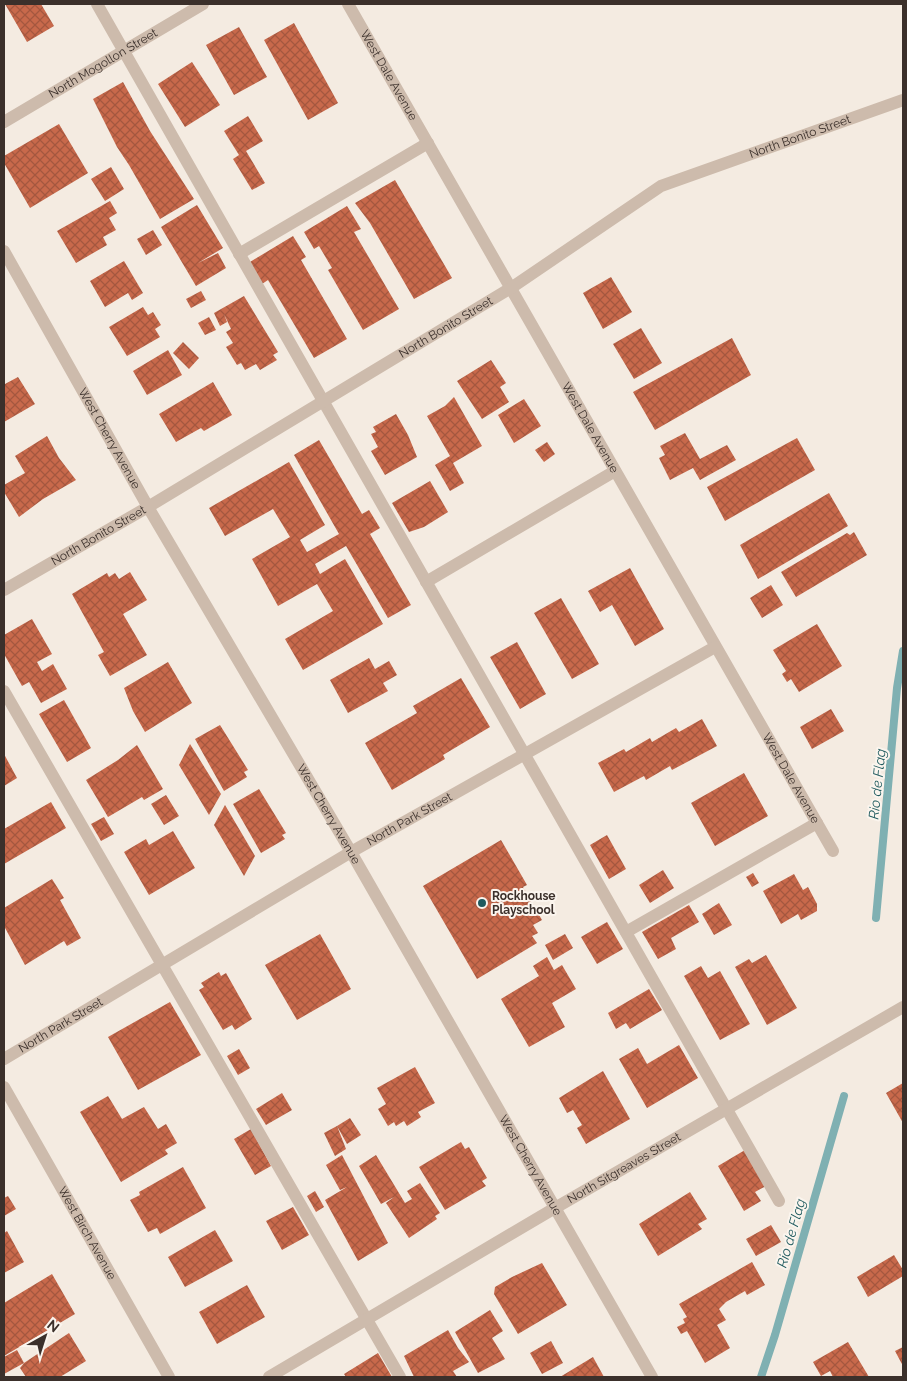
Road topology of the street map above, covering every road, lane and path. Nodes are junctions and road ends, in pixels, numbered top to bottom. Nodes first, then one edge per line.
1 (97, 4) edge
2 (203, 4) edge
3 (348, 4) edge
4 (124, 51) junction
5 (903, 100) edge
6 (4, 122) edge
7 (428, 143) junction
8 (4, 251) edge
9 (239, 254) junction
10 (511, 288) junction
11 (323, 401) junction
12 (615, 471) junction
13 (148, 507) junction
14 (426, 582) junction
15 (4, 590) edge
16 (714, 647) junction
17 (4, 692) edge
18 (524, 754) junction
19 (817, 823) junction
20 (833, 851) dead end
21 (351, 852) junction
22 (626, 932) junction
23 (162, 965) junction
24 (903, 1006) edge
25 (4, 1059) edge
26 (4, 1087) edge
27 (727, 1109) junction
28 (779, 1201) dead end
29 (555, 1208) junction
30 (367, 1319) junction
31 (169, 1377) edge
32 (269, 1377) edge
33 (400, 1377) edge
34 (652, 1377) edge

1 - 4 street
2 - 4 street, North Mogollon Street
3 - 7 street, West Dale Avenue
4 - 6 street, North Mogollon Street
4 - 9 street
5 - 10 street, North Bonito Street
7 - 9 street
7 - 10 street, West Dale Avenue
8 - 13 street, West Cherry Avenue
9 - 11 street
10 - 11 street, North Bonito Street
10 - 12 street, West Dale Avenue
11 - 13 street, North Bonito Street
11 - 14 street
12 - 14 street
12 - 16 street, West Dale Avenue
13 - 15 street, North Bonito Street
13 - 21 street, West Cherry Avenue
14 - 18 street
16 - 18 street, North Park Street
16 - 19 street, West Dale Avenue
17 - 23 street
18 - 21 street, North Park Street
18 - 22 street
19 - 20 street, West Dale Avenue
19 - 22 street
21 - 23 street, North Park Street
21 - 29 street, West Cherry Avenue
22 - 27 street
23 - 25 street, North Park Street
23 - 30 street
24 - 27 street, North Sitgreaves Street
26 - 31 street, West Birch Avenue
27 - 28 street
27 - 29 street, North Sitgreaves Street
29 - 30 street, North Sitgreaves Street
29 - 34 street, West Cherry Avenue
30 - 32 street, North Sitgreaves Street
30 - 33 street

